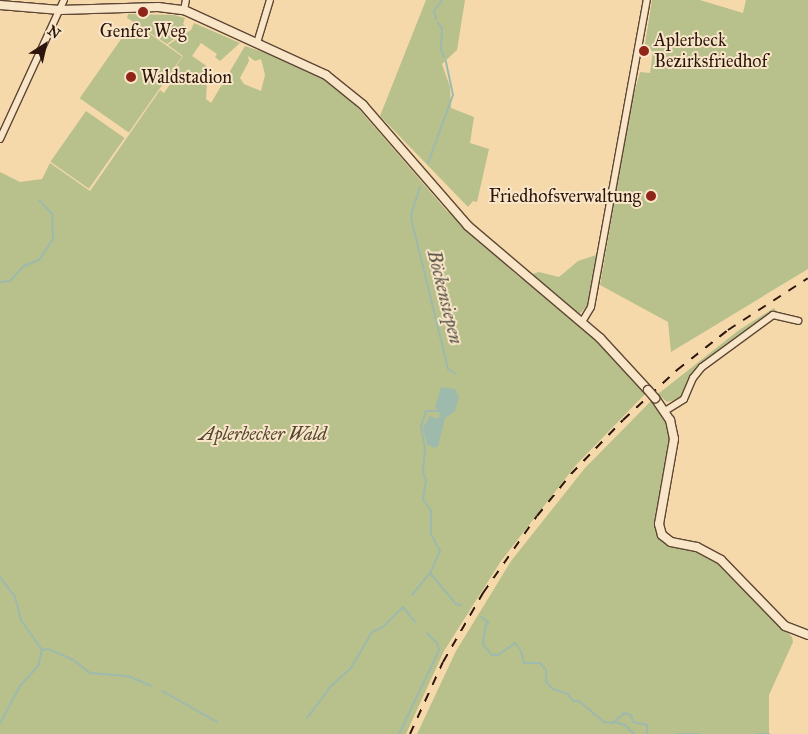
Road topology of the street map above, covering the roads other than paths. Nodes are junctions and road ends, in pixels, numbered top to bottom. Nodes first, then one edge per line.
1 (64, 0) edge
2 (186, 0) edge
3 (270, 0) edge
4 (648, 0) edge
5 (0, 4) edge
6 (60, 10) junction
7 (184, 10) junction
8 (257, 43) junction
9 (0, 139) edge
10 (582, 322) junction
11 (798, 322) dead end
12 (665, 411) junction
13 (808, 635) edge

1 - 6 street
2 - 7 street
3 - 8 street
4 - 10 street
5 - 6 street
6 - 7 street
6 - 9 street
7 - 8 street
8 - 10 street
10 - 12 street, bridge
11 - 12 street
12 - 13 street

